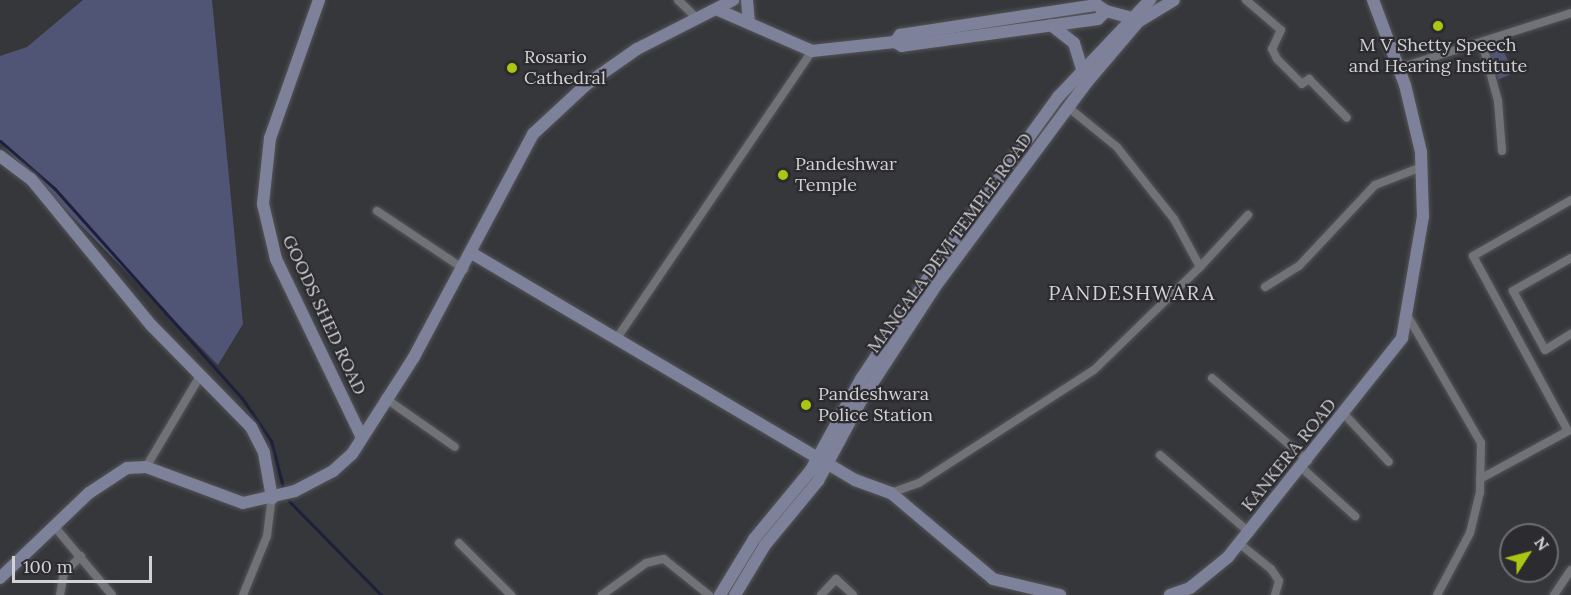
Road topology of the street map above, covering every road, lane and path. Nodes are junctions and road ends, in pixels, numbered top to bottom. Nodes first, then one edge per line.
1 (319, 0) edge
2 (678, 0) edge
3 (733, 0) edge
4 (747, 0) edge
5 (1174, 0) edge
6 (1246, 0) edge
7 (1373, 0) edge
8 (1150, 6) edge
9 (716, 9) junction
10 (1106, 11) junction
11 (1571, 13) edge
12 (698, 19) junction
13 (1134, 19) junction
14 (749, 23) junction
15 (1051, 26) junction
16 (895, 42) junction
17 (1482, 42) junction
18 (812, 51) junction
19 (1398, 68) junction
20 (1082, 69) junction
21 (1069, 108) junction
22 (1347, 118) dead end
23 (1502, 151) dead end
24 (0, 156) edge
25 (1422, 167) junction
26 (1571, 200) edge
27 (377, 211) dead end
28 (1248, 215) dead end
29 (473, 254) junction
30 (1571, 258) edge
31 (1200, 267) junction
32 (464, 269) junction
33 (1265, 287) dead end
34 (1405, 313) junction
35 (1571, 334) edge
36 (617, 338) junction
37 (200, 376) junction
38 (1212, 378) dead end
39 (385, 398) junction
40 (852, 408) junction
41 (1345, 415) junction
42 (360, 436) junction
43 (455, 447) dead end
44 (1160, 455) dead end
45 (823, 460) junction
46 (1389, 462) dead end
47 (1305, 465) junction
48 (146, 467) junction
49 (1480, 479) junction
50 (891, 493) junction
51 (272, 498) junction
52 (1355, 516) dead end
53 (54, 526) junction
54 (1250, 533) junction
55 (459, 543) dead end
56 (1240, 544) junction
57 (81, 556) junction
58 (1571, 570) edge
59 (0, 578) edge
60 (60, 595) edge
61 (112, 595) edge
62 (243, 595) edge
63 (511, 595) edge
64 (602, 595) edge
65 (709, 595) edge
66 (720, 595) edge
67 (735, 595) edge
68 (821, 595) edge
69 (853, 595) edge
70 (1060, 595) edge
71 (1170, 595) edge
72 (1275, 595) edge
73 (1437, 595) edge
74 (1554, 595) edge

1 - 42 street, GOODS SHED ROAD
2 - 12 street
3 - 9 street
4 - 14 street
5 - 8 street, MANGALA DEVI TEMPLE ROAD
6 - 22 street
7 - 19 street, KANKERA ROAD
8 - 13 street, MANGALA DEVI TEMPLE ROAD
9 - 12 street
9 - 14 street
10 - 13 street
10 - 15 street
10 - 16 street
11 - 17 street
12 - 29 street
13 - 20 street, MANGALA DEVI TEMPLE ROAD
13 - 21 street, MANGALA DEVI TEMPLE ROAD
14 - 18 street
15 - 16 street
15 - 20 street
16 - 18 street
17 - 19 street
17 - 23 street
18 - 36 street
19 - 25 street, KANKERA ROAD
20 - 40 street, MANGALA DEVI TEMPLE ROAD
21 - 31 street
21 - 40 street, MANGALA DEVI TEMPLE ROAD
24 - 37 street
25 - 33 street
25 - 34 street, KANKERA ROAD
26 - 49 street
27 - 32 street
28 - 31 street
29 - 32 street
29 - 36 street
30 - 35 street
31 - 50 street
32 - 39 street
34 - 41 street, KANKERA ROAD
34 - 49 street
36 - 45 street
37 - 48 street
37 - 51 street
38 - 47 street
39 - 42 street
39 - 43 street
40 - 45 street, MANGALA DEVI TEMPLE ROAD
41 - 46 street
41 - 47 street, KANKERA ROAD
42 - 51 street
44 - 54 street
45 - 50 street
45 - 66 street, MANGALA DEVI TEMPLE ROAD
45 - 67 street, MANGALA DEVI TEMPLE ROAD
47 - 52 street
47 - 54 street, KANKERA ROAD
48 - 51 street
48 - 53 street
49 - 73 street
50 - 70 street
51 - 62 street
53 - 57 street
53 - 59 street
54 - 56 street, KANKERA ROAD
55 - 63 street
56 - 71 street, KANKERA ROAD
56 - 72 street
57 - 60 street
57 - 61 street
58 - 74 street
64 - 65 street
68 - 69 street

